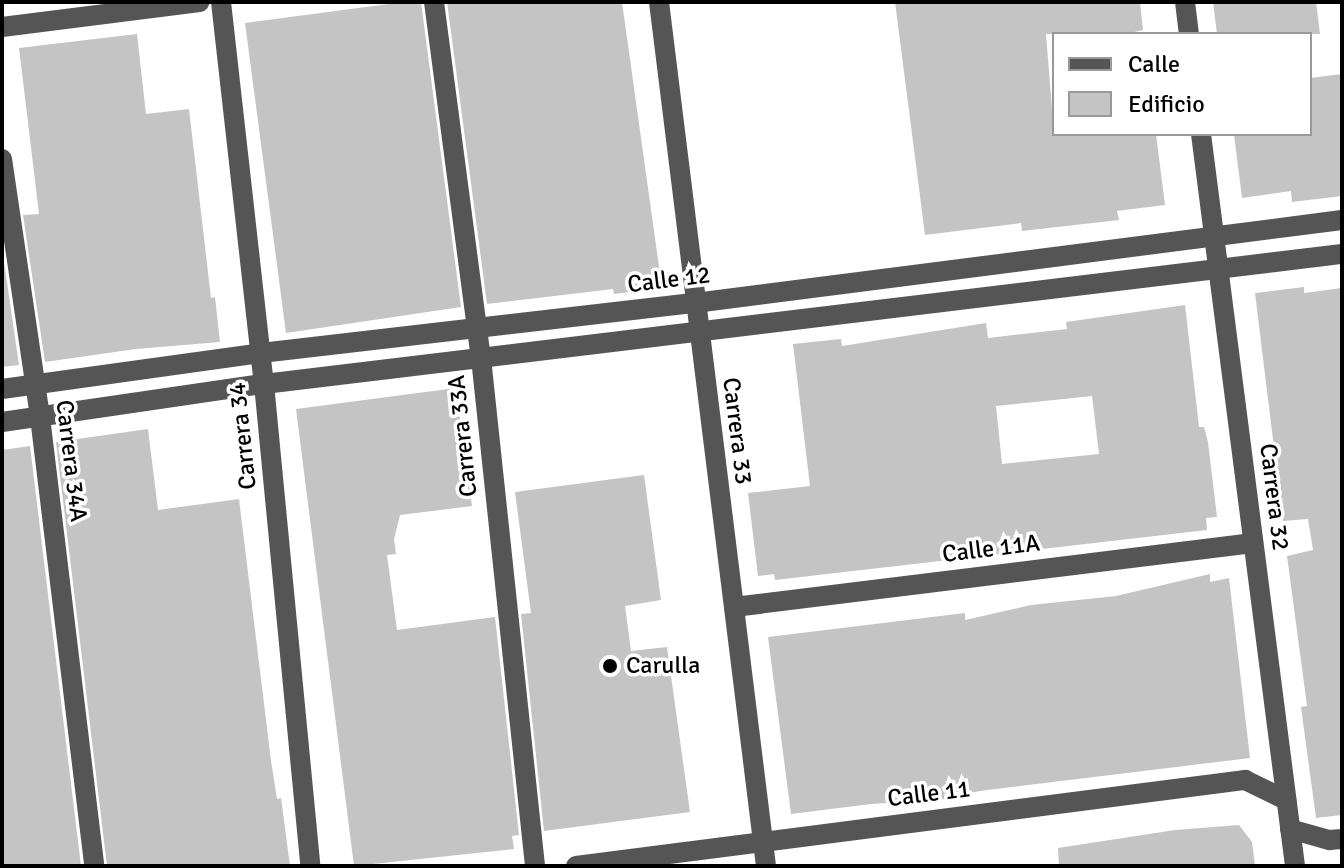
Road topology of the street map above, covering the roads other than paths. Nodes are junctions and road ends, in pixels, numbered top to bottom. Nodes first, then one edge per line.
1 (199, 2) edge
2 (221, 2) edge
3 (434, 2) edge
4 (659, 2) edge
5 (1185, 2) edge
6 (128, 6) edge
7 (2, 27) edge
8 (1189, 32) edge
9 (1201, 136) edge
10 (2, 159) edge
11 (1342, 220) edge
12 (1214, 235) junction
13 (1342, 254) edge
14 (1219, 270) junction
15 (695, 303) junction
16 (477, 328) junction
17 (699, 333) junction
18 (261, 353) junction
19 (481, 358) junction
20 (264, 384) junction
21 (35, 385) junction
22 (2, 389) edge
23 (40, 417) junction
24 (2, 422) edge
25 (1253, 543) junction
26 (734, 607) junction
27 (1286, 800) junction
28 (1290, 829) junction
29 (1342, 839) edge
30 (763, 842) junction
31 (94, 866) edge
32 (310, 866) edge
33 (535, 866) edge
34 (576, 866) edge
35 (766, 866) edge
36 (1295, 866) edge

1 - 6 street
2 - 18 street, Carrera 34
3 - 16 street, Carrera 33A
4 - 15 street, Carrera 33
5 - 8 street
6 - 7 street
9 - 12 street, Carrera 32
10 - 21 street, Carrera 34A
11 - 12 street, Calle 12
12 - 14 street, Carrera 32
12 - 15 street, Calle 12
13 - 14 street
14 - 17 street
14 - 25 street, Carrera 32
15 - 16 street, Calle 12
15 - 17 street, Carrera 33
16 - 18 street, Calle 12
16 - 19 street, Carrera 33A
17 - 19 street
17 - 26 street, Carrera 33
18 - 20 street, Carrera 34
18 - 21 street, Calle 12
19 - 20 street
19 - 33 street, Carrera 33A
20 - 23 street
20 - 32 street, Carrera 34
21 - 22 street, Calle 12
21 - 23 street, Carrera 34A
23 - 24 street
23 - 31 street, Carrera 34A
25 - 26 street, Calle 11A
25 - 27 street, Carrera 32
26 - 30 street, Carrera 33
27 - 28 street, Carrera 32
27 - 30 street, Calle 11
28 - 29 street
28 - 36 street, Carrera 32
30 - 34 street, Calle 11
30 - 35 street, Carrera 33

